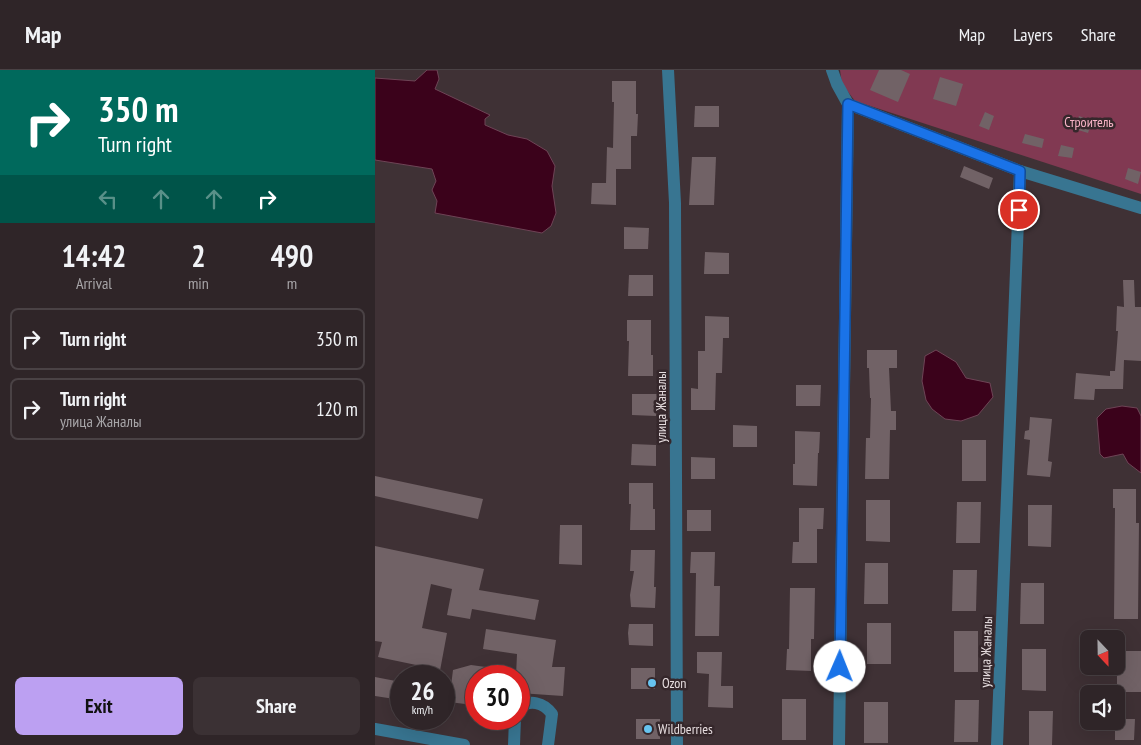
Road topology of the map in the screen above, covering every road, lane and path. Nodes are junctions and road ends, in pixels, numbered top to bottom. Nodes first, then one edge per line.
1 (668, 70) edge
2 (832, 70) edge
3 (848, 104) junction
4 (1020, 171) junction
5 (1141, 208) edge
6 (530, 703) edge
7 (375, 729) edge
8 (515, 730) edge
9 (464, 745) edge
10 (514, 745) edge
11 (548, 745) edge
12 (677, 745) edge
13 (839, 745) edge
14 (997, 745) edge

1 - 12 street, улица Жаналы
2 - 3 street
3 - 4 street
3 - 13 street
4 - 5 street
4 - 14 street, улица Жаналы
6 - 11 street
7 - 9 street
8 - 10 street

